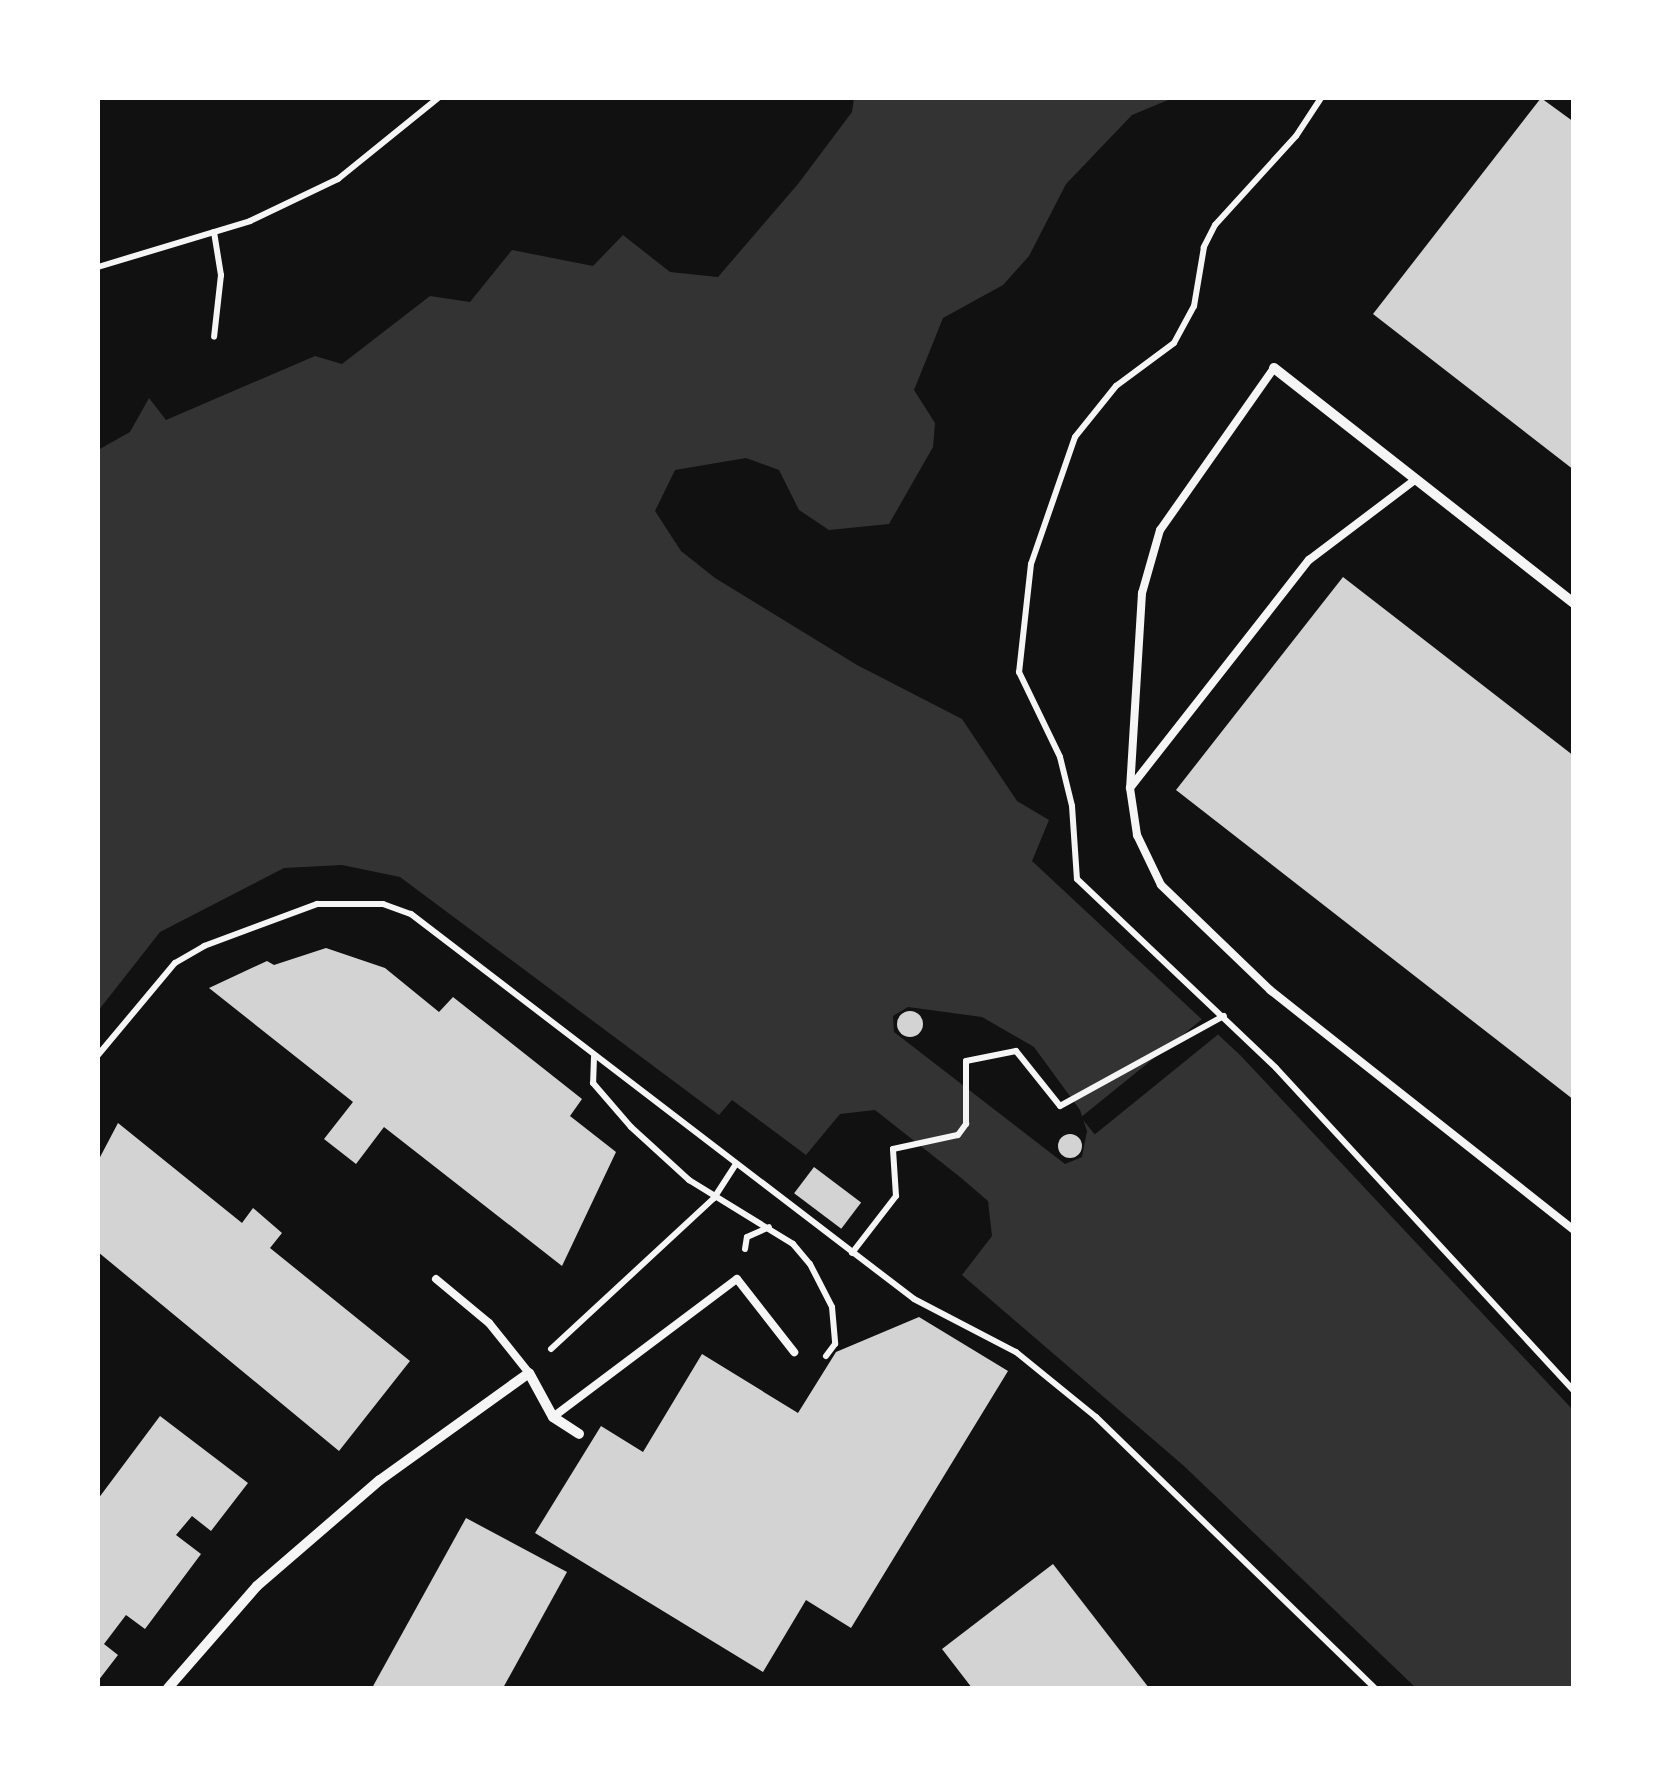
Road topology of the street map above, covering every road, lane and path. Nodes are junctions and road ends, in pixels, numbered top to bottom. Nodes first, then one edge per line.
1 (438, 98) edge
2 (214, 232) junction
3 (98, 267) edge
4 (214, 337) dead end
5 (1274, 368) joint
6 (1416, 479) junction
7 (1574, 602) edge
8 (1130, 788) junction
9 (98, 1055) edge
10 (594, 1056) junction
11 (736, 1164) junction
12 (714, 1198) junction
13 (769, 1227) junction
14 (1574, 1230) edge
15 (747, 1237) dead end
16 (852, 1253) junction
17 (436, 1279) dead end
18 (794, 1352) joint
19 (529, 1373) junction
20 (1574, 1392) edge
21 (553, 1416) junction
22 (579, 1434) dead end
23 (168, 1688) edge
24 (1376, 1688) edge

1 - 2 path
2 - 3 path
2 - 4 path
5 - 6 street
5 - 8 lane
6 - 7 street
6 - 8 lane
8 - 14 lane
9 - 10 path
10 - 11 path
10 - 12 path
11 - 12 path
11 - 16 path
12 - 13 path
12 - 19 path
13 - 15 path
13 - 18 path
16 - 20 path
16 - 24 path
17 - 19 lane
18 - 21 lane
19 - 21 street
19 - 23 street
21 - 22 street

